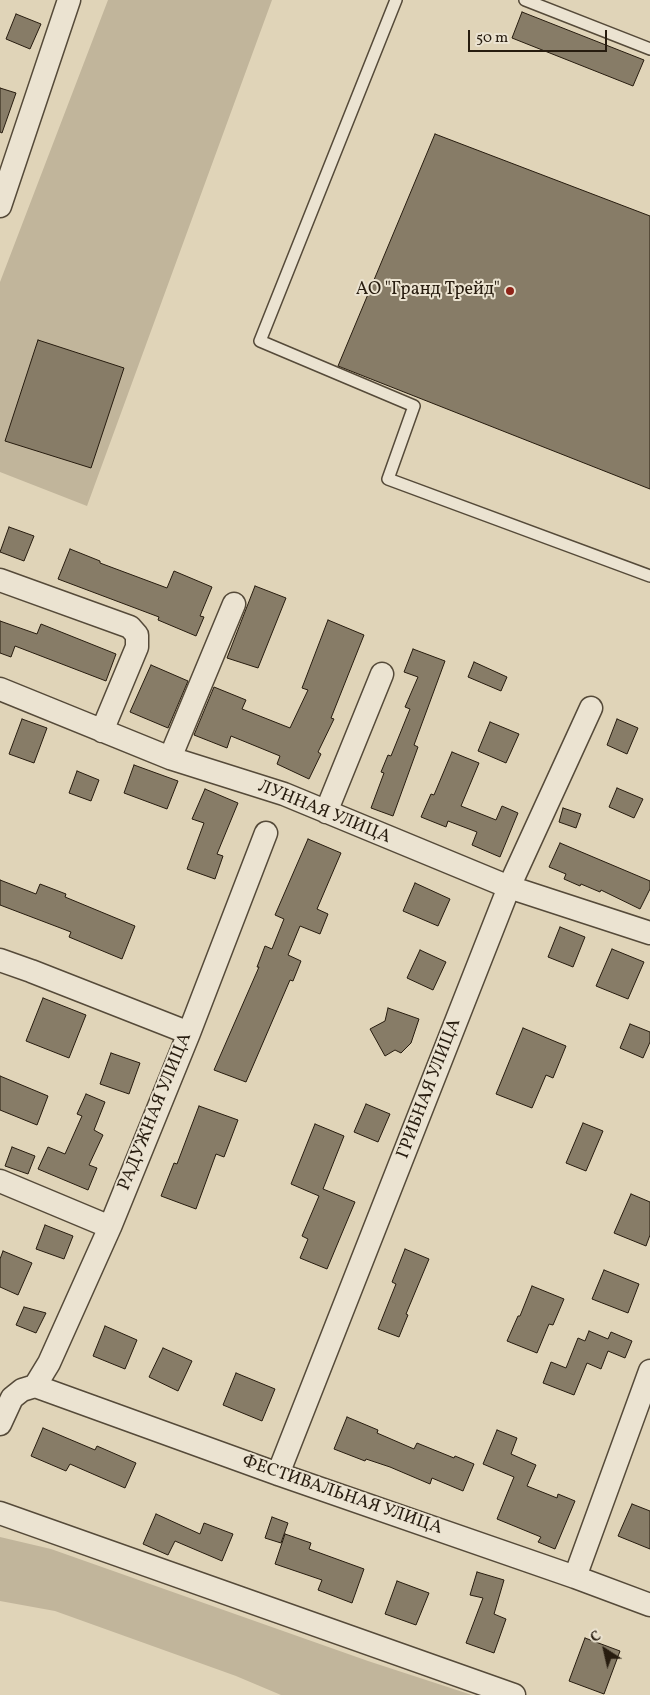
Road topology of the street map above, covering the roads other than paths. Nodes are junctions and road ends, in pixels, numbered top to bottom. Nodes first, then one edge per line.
1 (69, 0) edge
2 (396, 0) edge
3 (525, 0) edge
4 (650, 49) edge
5 (0, 206) edge
6 (650, 576) edge
7 (0, 580) edge
8 (234, 604) dead end
9 (382, 674) dead end
10 (0, 689) edge
11 (590, 708) dead end
12 (102, 731) junction
13 (170, 758) junction
14 (326, 812) junction
15 (266, 833) dead end
16 (509, 887) junction
17 (650, 933) edge
18 (0, 960) edge
19 (189, 1033) junction
20 (0, 1181) edge
21 (110, 1227) junction
22 (650, 1371) edge
23 (35, 1386) junction
24 (0, 1424) edge
25 (278, 1474) junction
26 (0, 1513) edge
27 (575, 1577) junction
28 (650, 1605) edge
29 (514, 1695) edge

1 - 5 street
2 - 6 lane
3 - 4 lane
7 - 12 street
8 - 13 street
9 - 14 street
10 - 12 street, ЛУННАЯ УЛИЦА
11 - 16 street, ГРИБНАЯ УЛИЦА
12 - 13 street, ЛУННАЯ УЛИЦА
13 - 14 street, ЛУННАЯ УЛИЦА
14 - 16 street, ЛУННАЯ УЛИЦА
15 - 19 street, РАДУЖНАЯ УЛИЦА
16 - 17 street, ЛУННАЯ УЛИЦА
16 - 25 street, ГРИБНАЯ УЛИЦА
18 - 19 street
19 - 21 street, РАДУЖНАЯ УЛИЦА
20 - 21 street
21 - 23 street, РАДУЖНАЯ УЛИЦА
22 - 27 street
23 - 24 street
23 - 25 street, ФЕСТИВАЛЬНАЯ УЛИЦА
25 - 27 street, ФЕСТИВАЛЬНАЯ УЛИЦА
26 - 29 street
27 - 28 street, ФЕСТИВАЛЬНАЯ УЛИЦА

